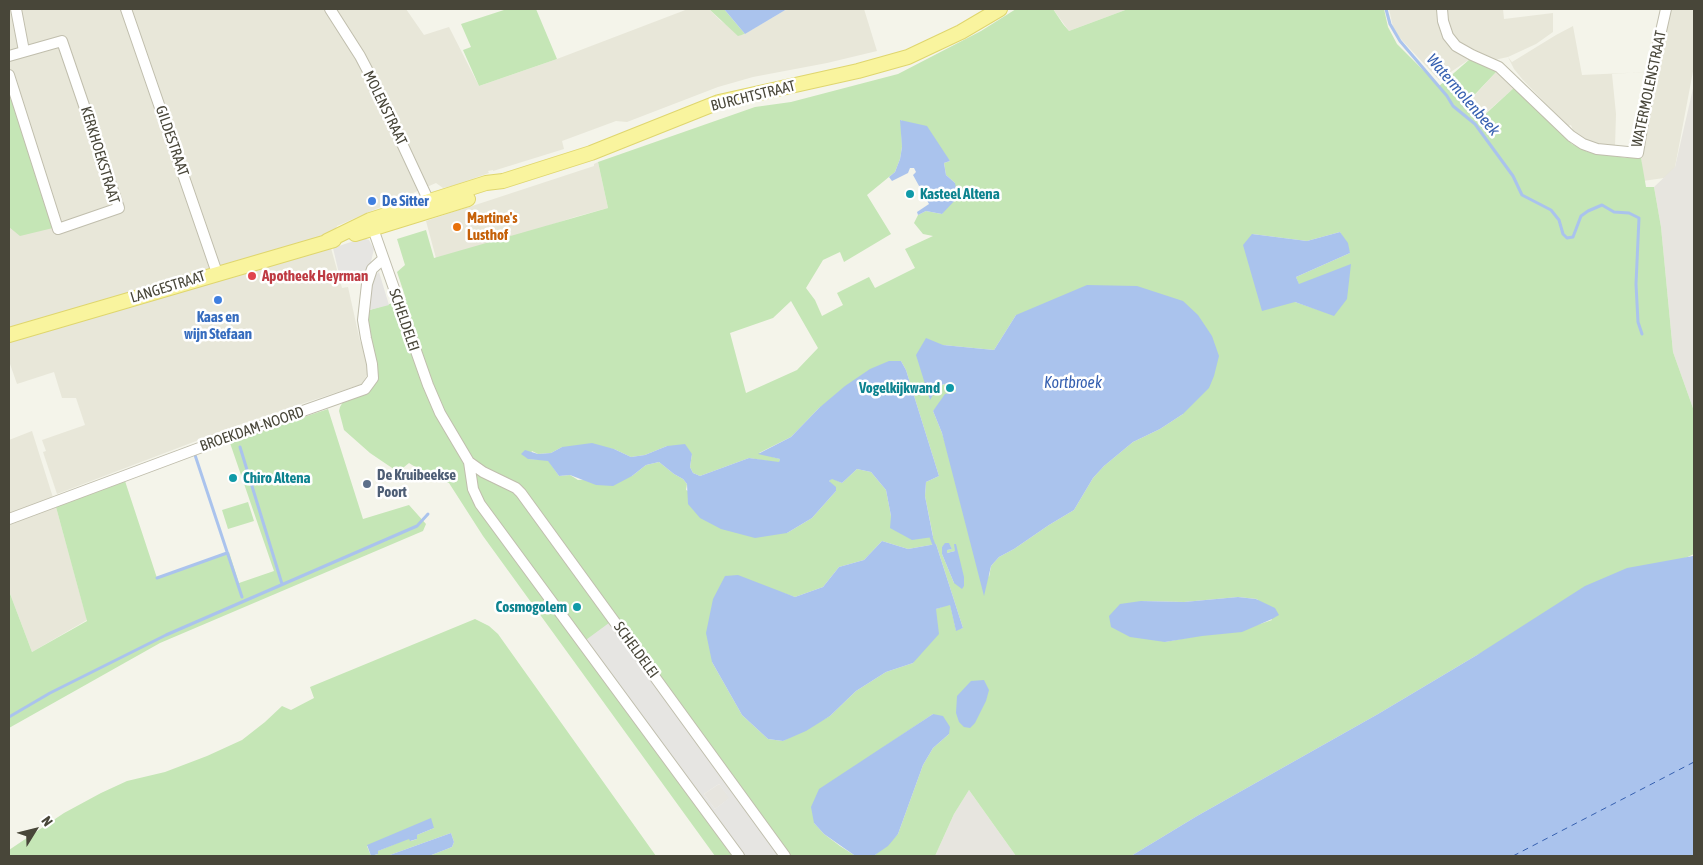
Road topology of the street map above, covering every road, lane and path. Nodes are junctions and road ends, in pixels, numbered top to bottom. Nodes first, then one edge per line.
1 (16, 9) edge
2 (126, 9) edge
3 (330, 9) edge
4 (1000, 9) edge
5 (1442, 9) edge
6 (1666, 9) edge
7 (24, 52) junction
8 (9, 56) edge
9 (9, 75) edge
10 (431, 206) junction
11 (371, 225) junction
12 (383, 259) junction
13 (217, 273) junction
14 (9, 335) edge
15 (469, 462) junction
16 (9, 519) edge
17 (739, 856) edge
18 (785, 856) edge

1 - 7 street
2 - 13 street, GILDESTRAAT
3 - 10 street, MOLENSTRAAT
4 - 10 main road, BURCHTSTRAAT
5 - 6 street, WATERMOLENSTRAAT
7 - 8 street, KERKHOEKSTRAAT
7 - 9 street, KERKHOEKSTRAAT
10 - 11 main road, LANGESTRAAT
11 - 12 street, SCHELDELEI
11 - 13 main road, LANGESTRAAT
12 - 15 street, SCHELDELEI
12 - 16 street, BROEKDAM-NOORD
13 - 14 main road, LANGESTRAAT
15 - 17 street, SCHELDELEI
15 - 18 street, SCHELDELEI

